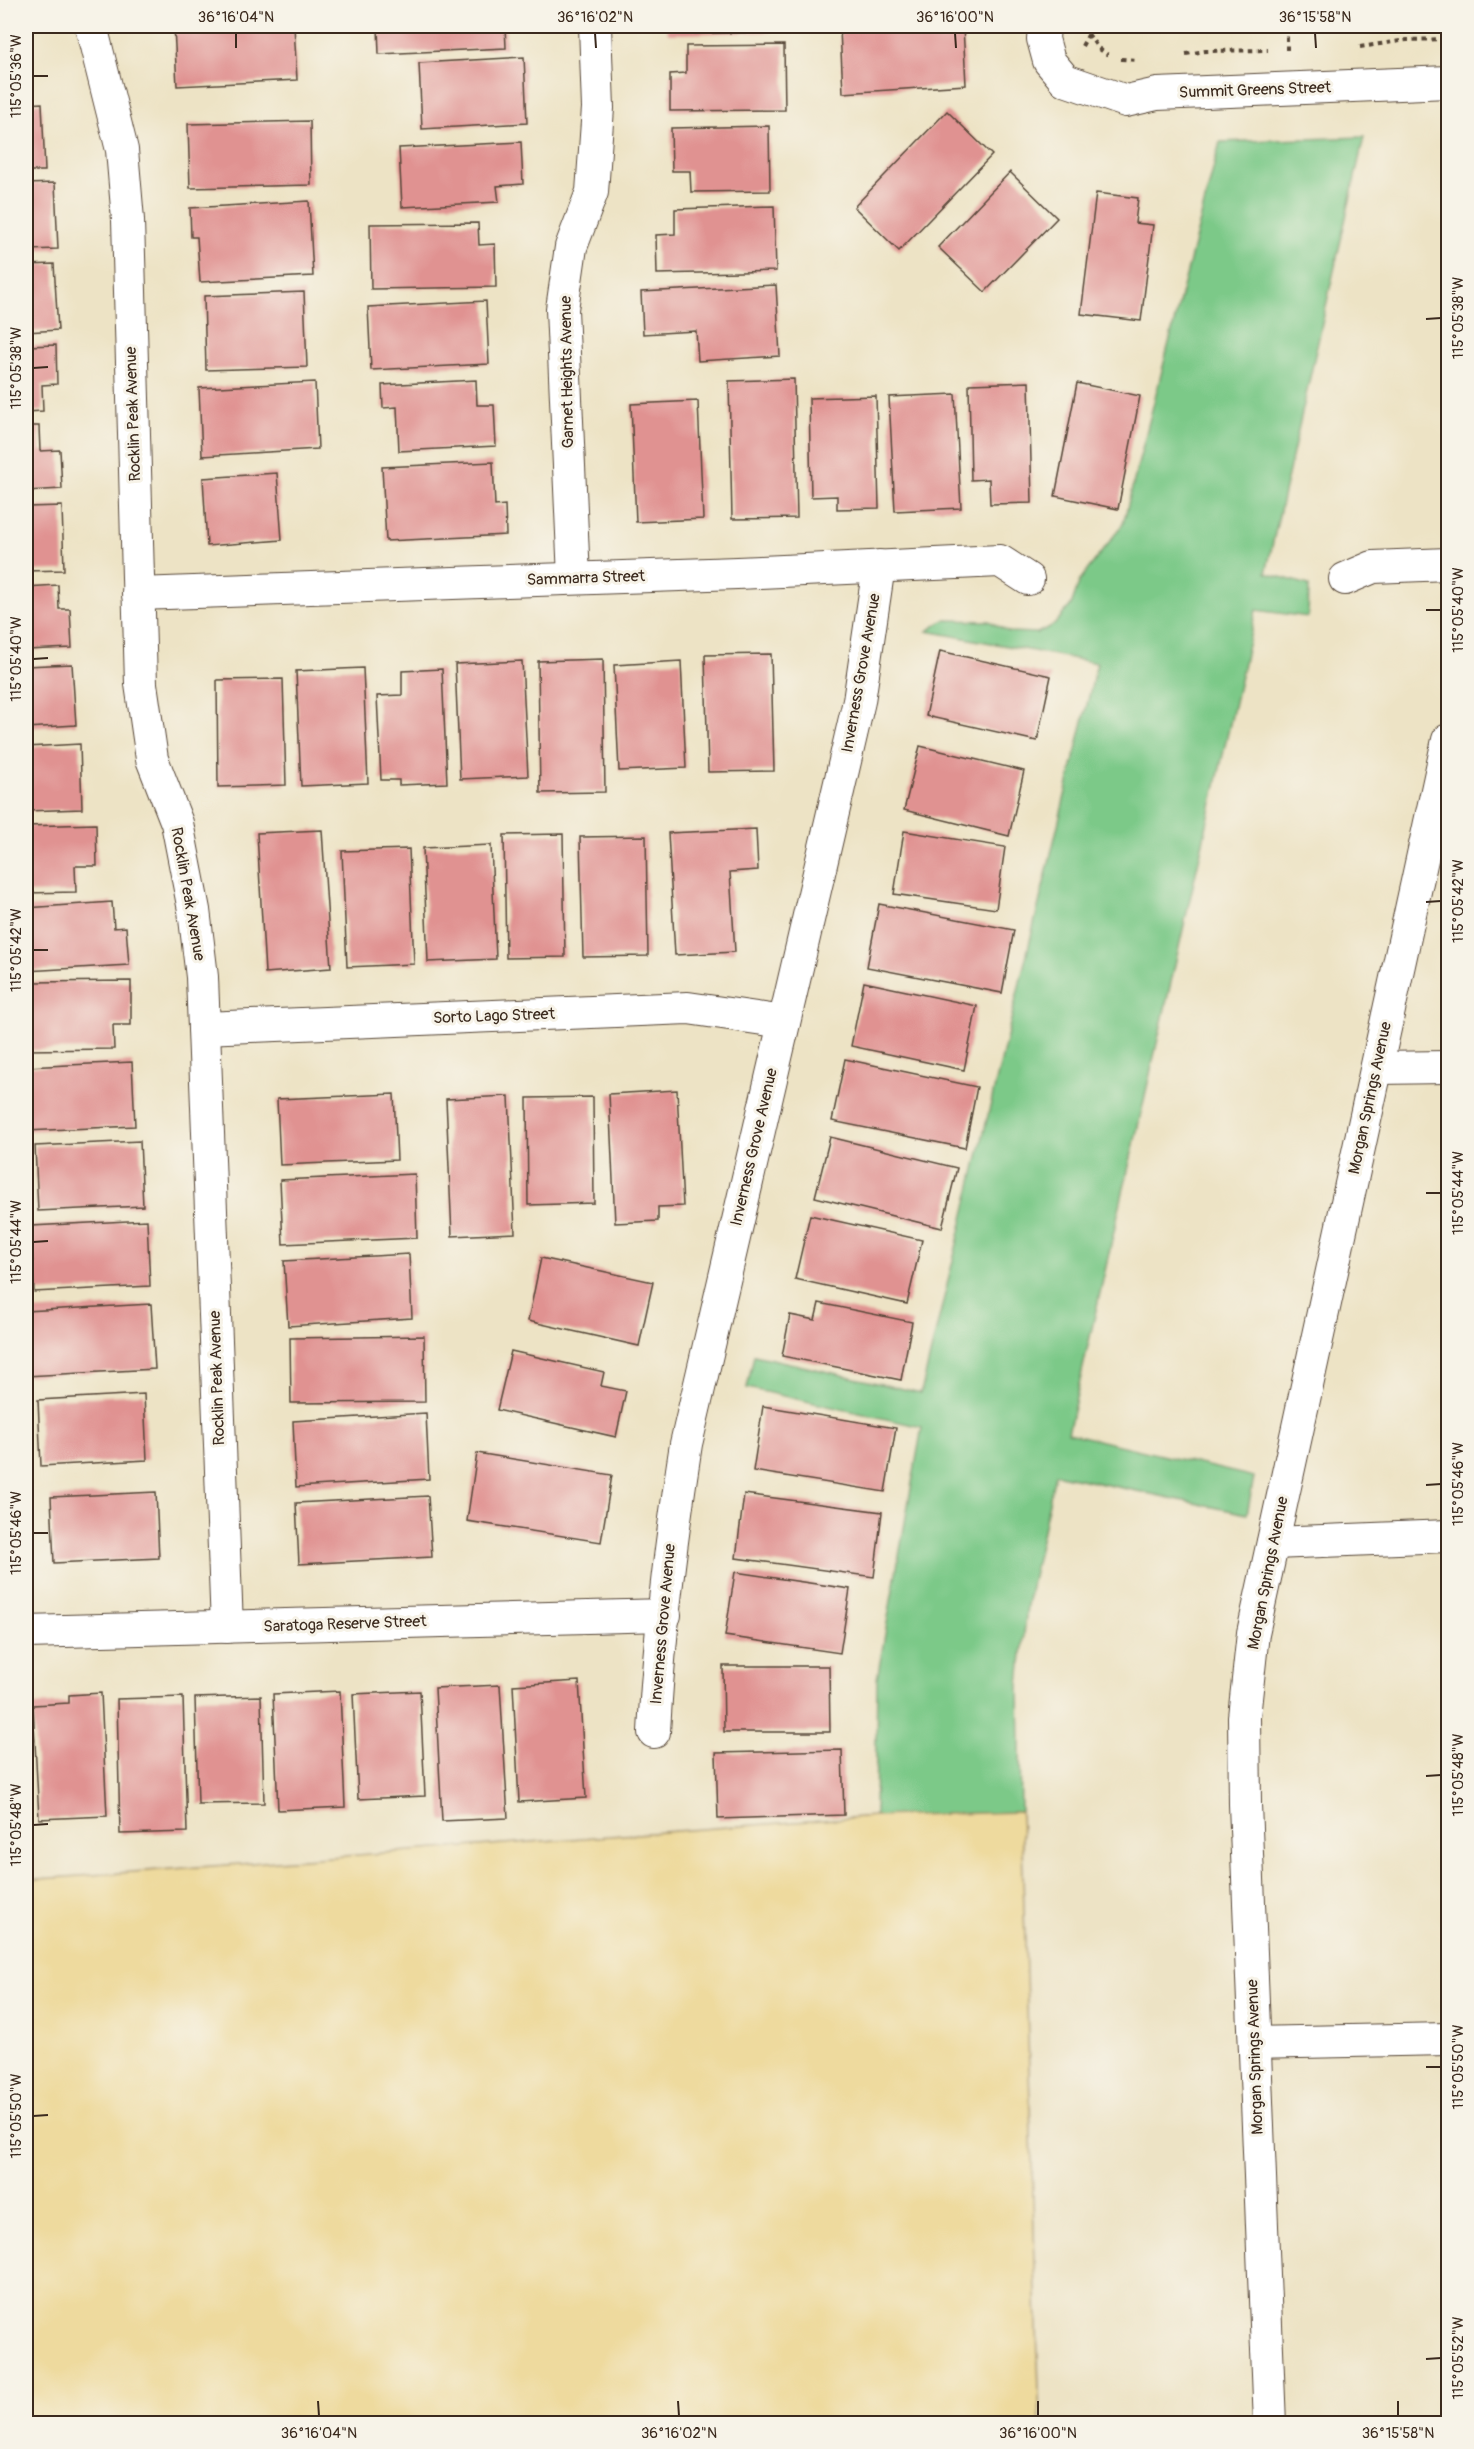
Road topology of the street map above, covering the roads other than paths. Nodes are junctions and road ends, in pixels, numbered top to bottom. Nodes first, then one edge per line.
1 (91, 26) edge
2 (595, 26) edge
3 (1044, 26) edge
4 (1449, 82) edge
5 (1449, 564) edge
6 (879, 566) junction
7 (574, 578) junction
8 (1028, 579) dead end
9 (1345, 579) dead end
10 (138, 594) junction
11 (1449, 740) edge
12 (784, 1022) junction
13 (204, 1028) junction
14 (1449, 1067) edge
15 (1377, 1068) junction
16 (1449, 1536) edge
17 (1273, 1543) junction
18 (665, 1615) junction
19 (227, 1627) junction
20 (26, 1632) edge
21 (654, 1732) dead end
22 (1449, 2038) edge
23 (1255, 2043) junction
24 (1270, 2424) edge

1 - 10 street, Rocklin Peak Avenue
2 - 7 street, Garnet Heights Avenue
3 - 4 street, Summit Greens Street
5 - 9 street
6 - 7 street, Sammarra Street
6 - 8 street, Sammarra Street
6 - 12 street, Inverness Grove Avenue
7 - 10 street, Sammarra Street
10 - 13 street, Rocklin Peak Avenue
11 - 15 street, Morgan Springs Avenue
12 - 13 street, Sorto Lago Street
12 - 18 street, Inverness Grove Avenue
13 - 19 street, Rocklin Peak Avenue
14 - 15 street
15 - 17 street, Morgan Springs Avenue
16 - 17 street
17 - 23 street, Morgan Springs Avenue
18 - 19 street, Saratoga Reserve Street
18 - 21 street, Inverness Grove Avenue
19 - 20 street, Saratoga Reserve Street
22 - 23 street
23 - 24 street, Morgan Springs Avenue

